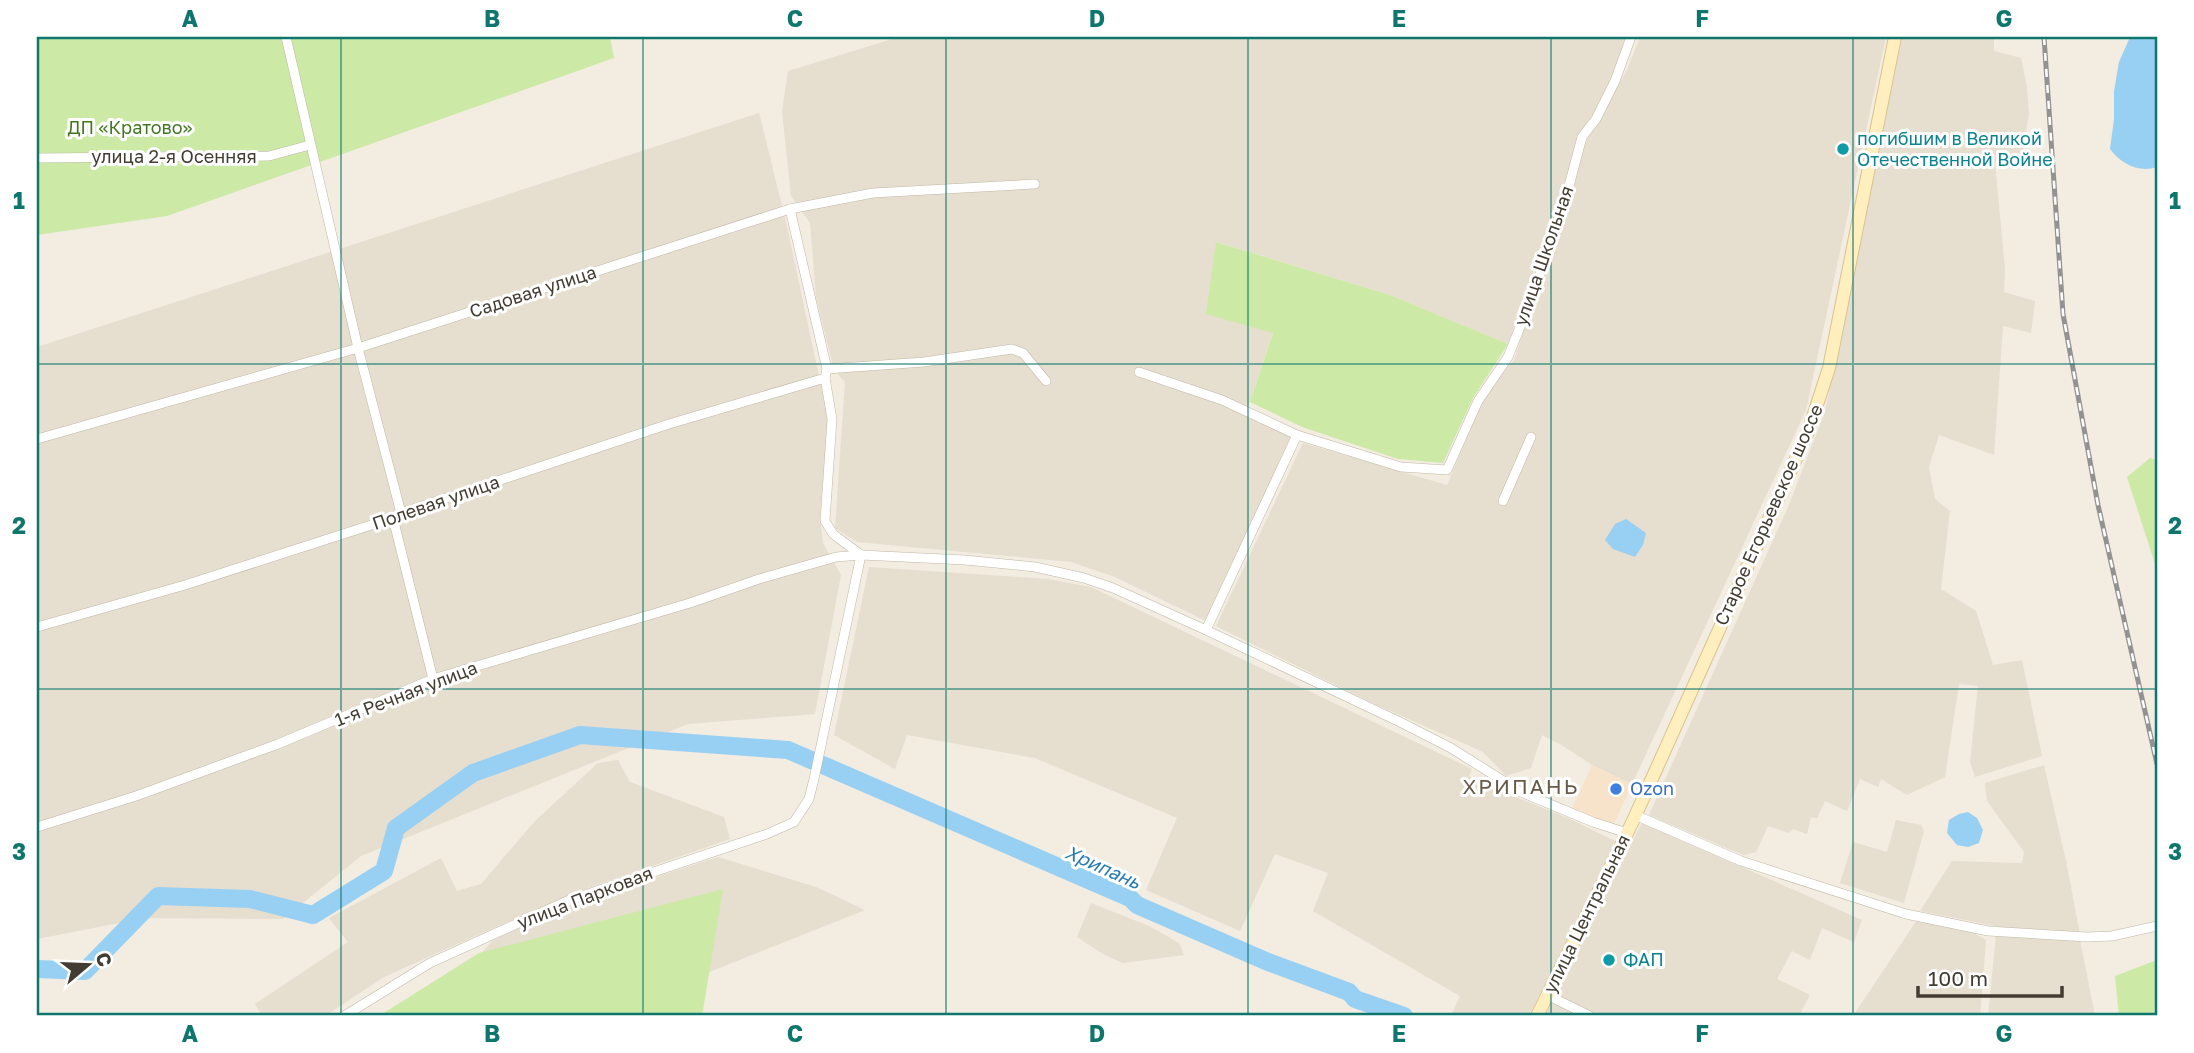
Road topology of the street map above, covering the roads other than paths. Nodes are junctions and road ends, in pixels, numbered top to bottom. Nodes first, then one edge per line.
1 (286, 37) edge
2 (1631, 37) edge
3 (1895, 37) edge
4 (310, 145) junction
5 (37, 158) edge
6 (1035, 184) dead end
7 (790, 209) junction
8 (358, 348) junction
9 (1139, 372) dead end
10 (826, 373) junction
11 (1046, 381) dead end
12 (1297, 435) junction
13 (1531, 438) dead end
14 (37, 439) edge
15 (1503, 501) dead end
16 (397, 515) junction
17 (861, 555) junction
18 (37, 627) edge
19 (1206, 630) junction
20 (433, 680) junction
21 (1635, 815) junction
22 (37, 827) edge
23 (1627, 833) junction
24 (2157, 926) edge
25 (1547, 995) junction
26 (1538, 1015) edge
27 (344, 1016) edge
28 (1590, 1016) edge

1 - 4 street
2 - 12 street, улица Школьная
3 - 21 main road, Старое Егорьевское шоссе
4 - 5 street, улица 2-я Осенняя
4 - 8 street
6 - 7 street, Садовая улица
7 - 8 street, Садовая улица
7 - 10 street
8 - 14 street, Садовая улица
8 - 16 street
9 - 12 street
10 - 11 street, Полевая улица
10 - 16 street, Полевая улица
10 - 17 street
12 - 19 street
13 - 15 street
16 - 18 street, Полевая улица
16 - 20 street
17 - 19 street, 1-я Речная улица
17 - 20 street, 1-я Речная улица
17 - 27 street, улица Парковая
19 - 23 street, 1-я Речная улица
20 - 22 street, 1-я Речная улица
21 - 23 main road, улица Центральная
21 - 24 street
23 - 25 main road, улица Центральная
25 - 26 main road, улица Центральная
25 - 28 street

